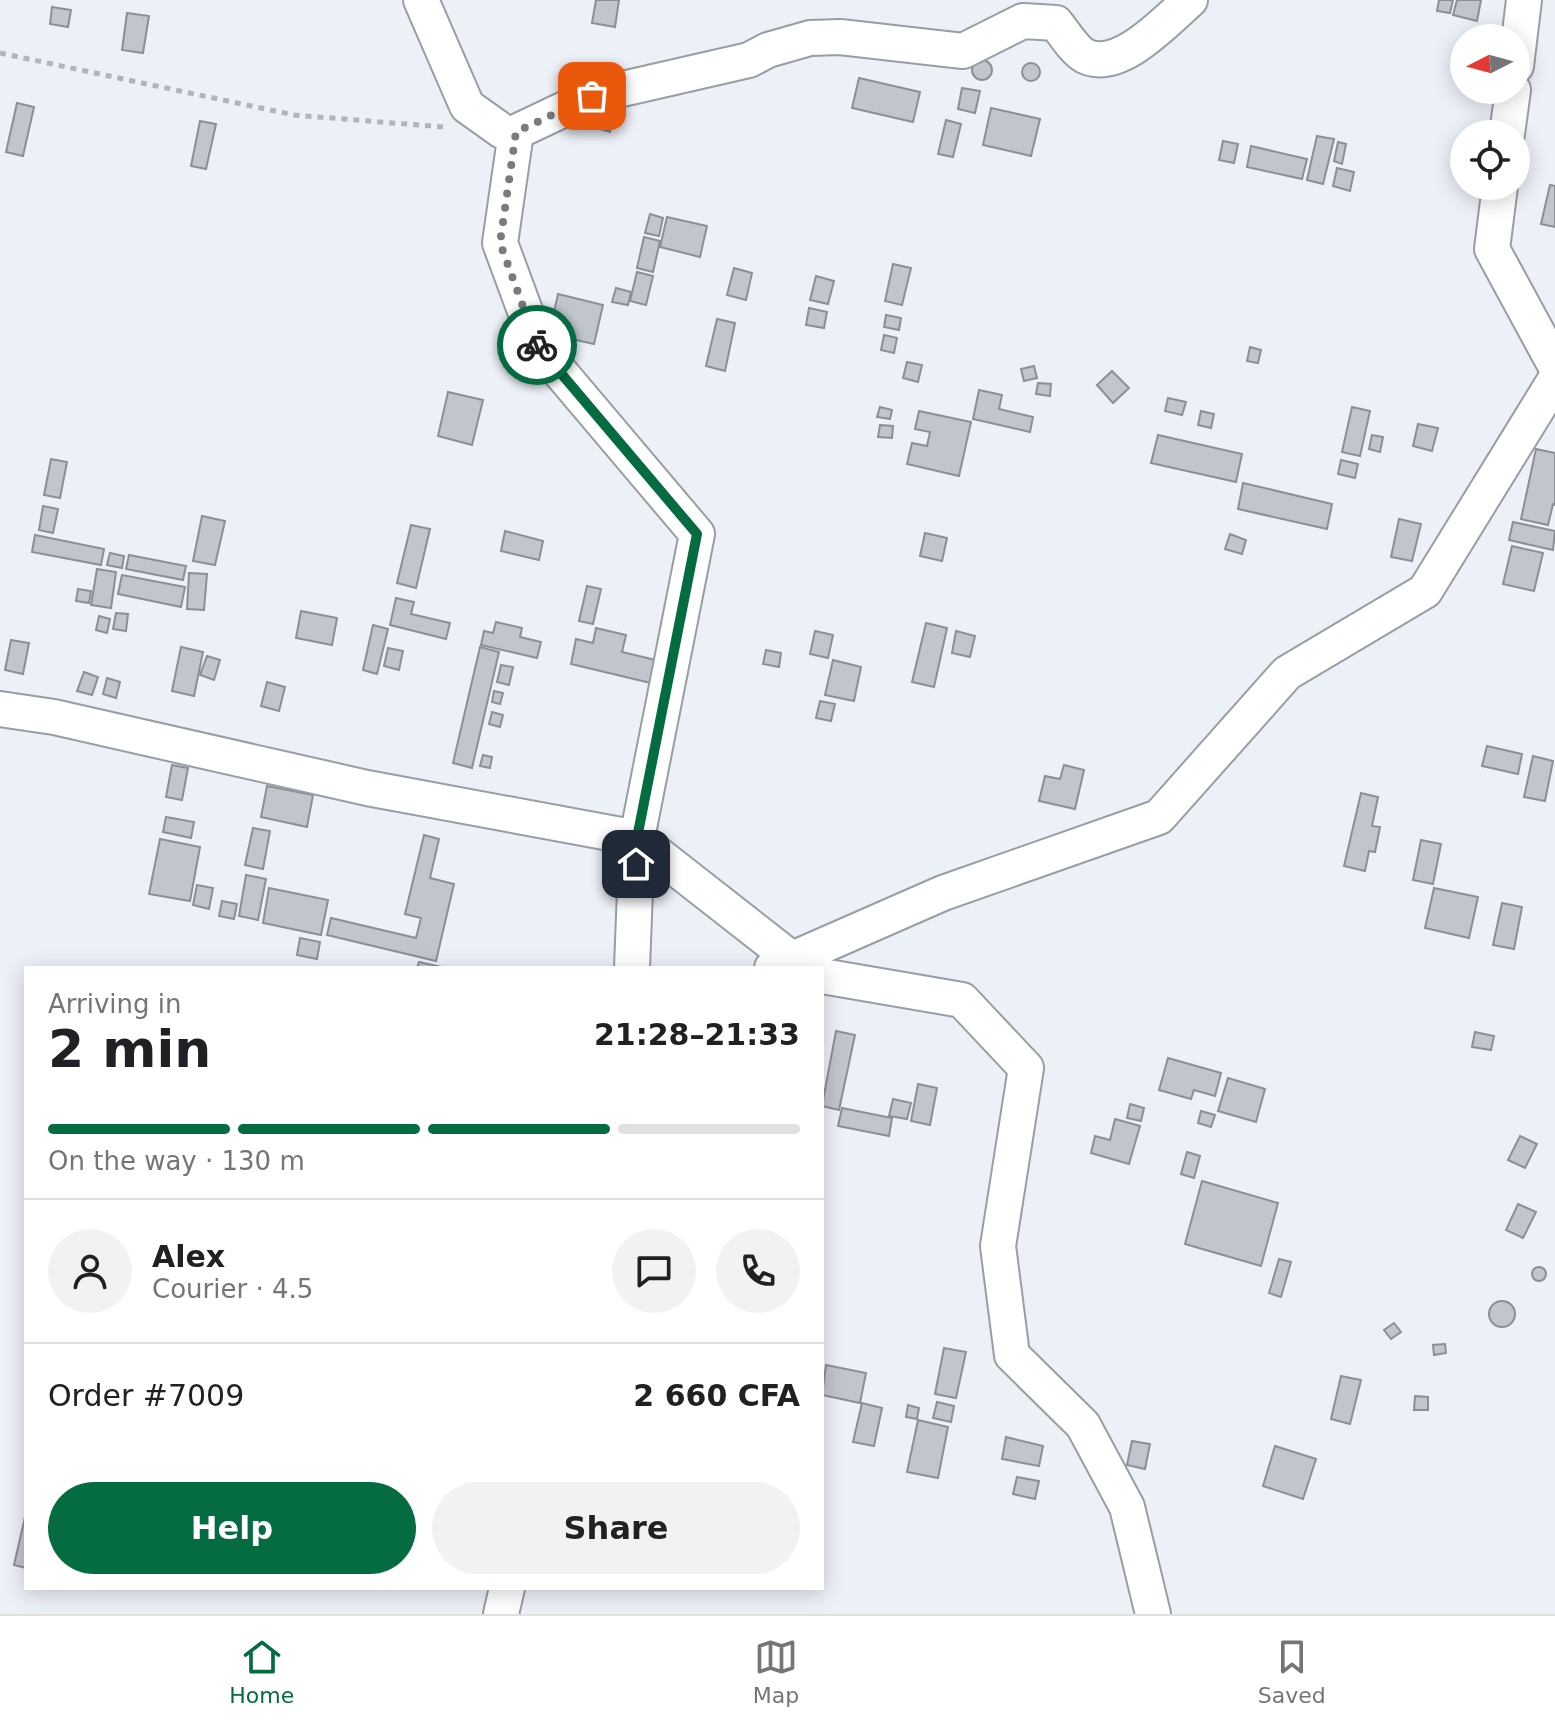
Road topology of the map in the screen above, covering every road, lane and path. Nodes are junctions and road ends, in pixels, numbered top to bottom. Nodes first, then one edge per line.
1 (421, 0) edge
2 (1190, 0) edge
3 (1524, 0) edge
4 (1521, 24) edge
5 (0, 53) edge
6 (502, 131) joint
7 (1498, 200) edge
8 (1555, 365) edge
9 (1555, 380) edge
10 (0, 709) edge
11 (637, 838) junction
12 (789, 965) edge
13 (632, 966) edge
14 (824, 976) edge
15 (507, 1590) edge
16 (501, 1614) edge
17 (1153, 1614) edge

1 - 6 street
2 - 11 street
3 - 4 street
5 - 6 path
7 - 8 street
9 - 12 street
10 - 11 street
11 - 12 street
11 - 13 street
14 - 17 street
15 - 16 street

